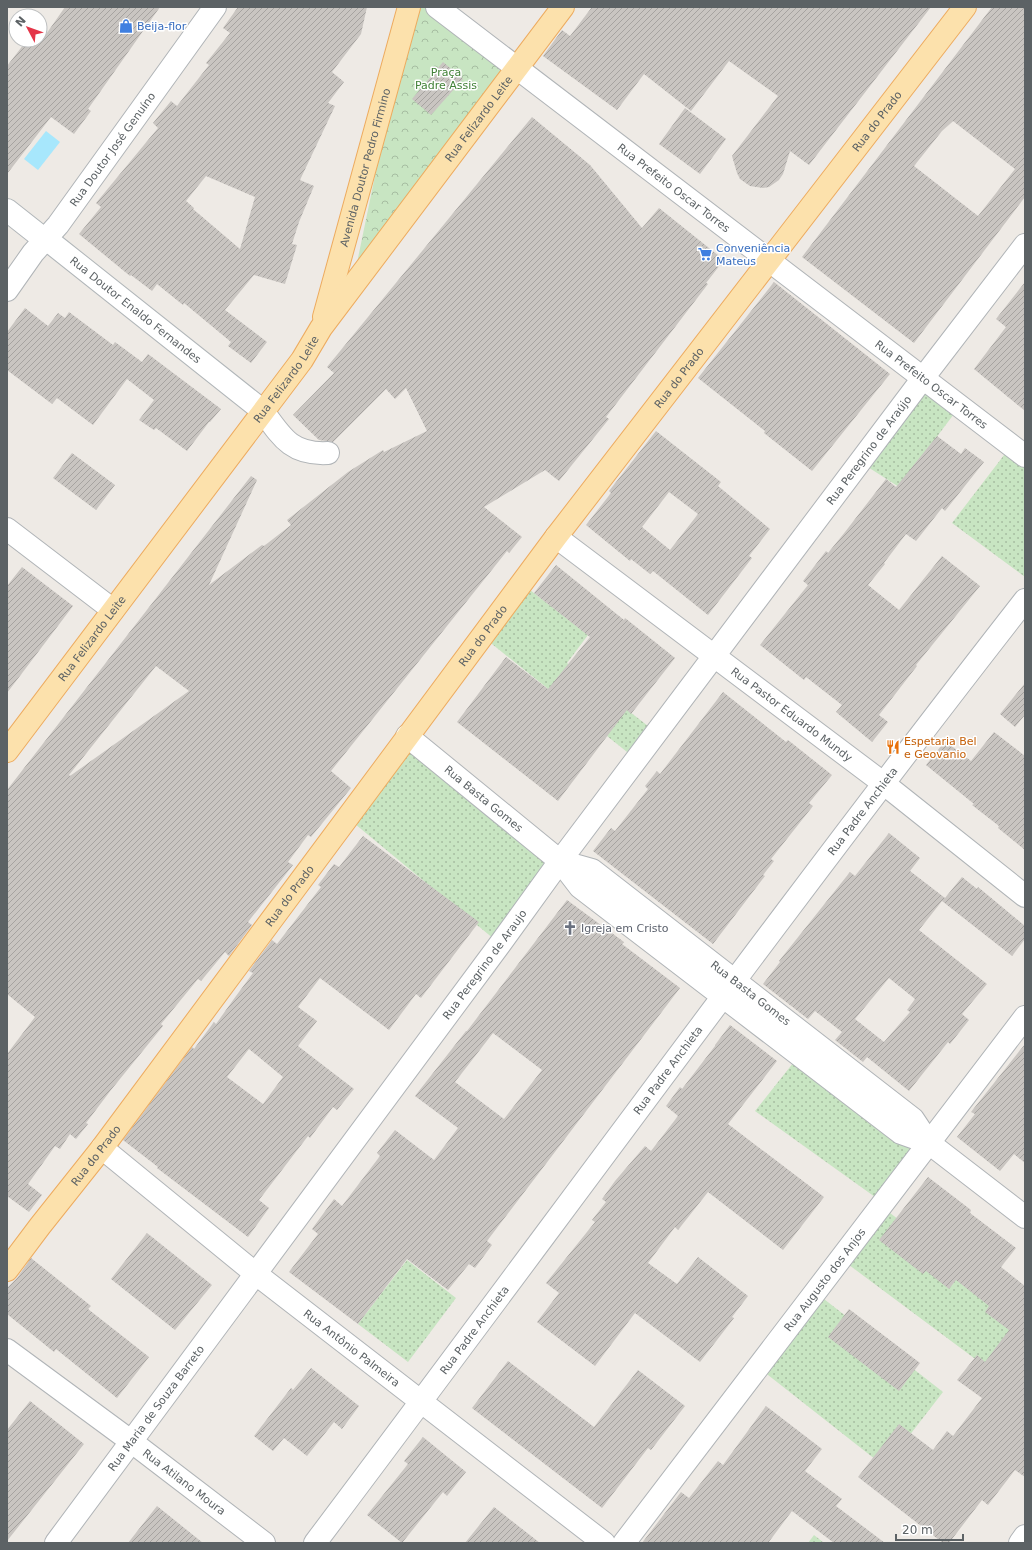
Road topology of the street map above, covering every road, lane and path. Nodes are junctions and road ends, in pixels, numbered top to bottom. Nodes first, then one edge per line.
1 (215, 7) edge
2 (408, 7) edge
3 (437, 7) edge
4 (563, 7) edge
5 (966, 7) edge
6 (516, 68) junction
7 (7, 210) edge
8 (45, 240) junction
9 (1025, 245) edge
10 (770, 261) junction
11 (7, 290) edge
12 (322, 328) junction
13 (923, 378) junction
14 (263, 411) junction
15 (328, 453) dead end
16 (1025, 456) edge
17 (7, 529) edge
18 (556, 537) junction
19 (1025, 600) edge
20 (114, 610) junction
21 (715, 656) junction
22 (407, 736) junction
23 (7, 750) edge
24 (882, 783) junction
25 (560, 861) junction
26 (1025, 896) edge
27 (728, 988) junction
28 (1025, 1017) edge
29 (929, 1143) junction
30 (102, 1148) junction
31 (1025, 1217) edge
32 (7, 1270) edge
33 (256, 1274) junction
34 (7, 1350) edge
35 (421, 1402) junction
36 (132, 1442) junction
37 (1025, 1536) edge
38 (56, 1543) edge
39 (264, 1543) edge
40 (315, 1543) edge
41 (604, 1543) edge
42 (624, 1543) edge
43 (1020, 1543) edge

1 - 8 street, Rua Doutor José Genuíno
2 - 12 main road, Avenida Doutor Pedro Firmino
3 - 6 street, Rua Prefeito Oscar Torres
4 - 6 main road, Rua Felizardo Leite
5 - 10 main road, Rua do Prado
6 - 10 street, Rua Prefeito Oscar Torres
6 - 12 main road, Rua Felizardo Leite
7 - 8 street, Rua Doutor Enaldo Fernandes
8 - 11 street, Rua Doutor José Genuíno
8 - 14 street, Rua Doutor Enaldo Fernandes
9 - 13 street, Rua Peregrino de Araújo
10 - 13 street, Rua Prefeito Oscar Torres
10 - 18 main road, Rua do Prado
12 - 14 main road, Rua Felizardo Leite
13 - 16 street, Rua Prefeito Oscar Torres
13 - 21 street, Rua Peregrino de Araújo
14 - 15 street, Rua Doutor Enaldo Fernandes
14 - 20 main road, Rua Felizardo Leite
17 - 20 street
18 - 21 street, Rua Pastor Eduardo Mundy
18 - 22 main road, Rua do Prado
19 - 24 street, Rua Padre Anchieta
20 - 23 main road, Rua Felizardo Leite
21 - 24 street, Rua Pastor Eduardo Mundy
21 - 25 street, Rua Peregrino de Araujo
22 - 25 street, Rua Basta Gomes
22 - 30 main road, Rua do Prado
24 - 26 street, Rua Pastor Eduardo Mundy
24 - 27 street, Rua Padre Anchieta
25 - 27 street, Rua Basta Gomes
25 - 33 street, Rua Peregrino de Araujo
27 - 29 street, Rua Basta Gomes
27 - 35 street, Rua Padre Anchieta
28 - 29 street, Rua Augusto dos Anjos
29 - 31 street, Rua Basta Gomes
29 - 42 street, Rua Augusto dos Anjos
30 - 32 main road, Rua do Prado
30 - 33 street, Rua Antônio Palmeira
33 - 35 street, Rua Antônio Palmeira
33 - 36 street, Rua Maria de Souza Barreto
34 - 36 street, Rua Atilano Moura
35 - 40 street, Rua Padre Anchieta
35 - 41 street, Rua Antônio Palmeira
36 - 38 street, Rua Maria de Souza Barreto
36 - 39 street, Rua Atilano Moura
37 - 43 street

